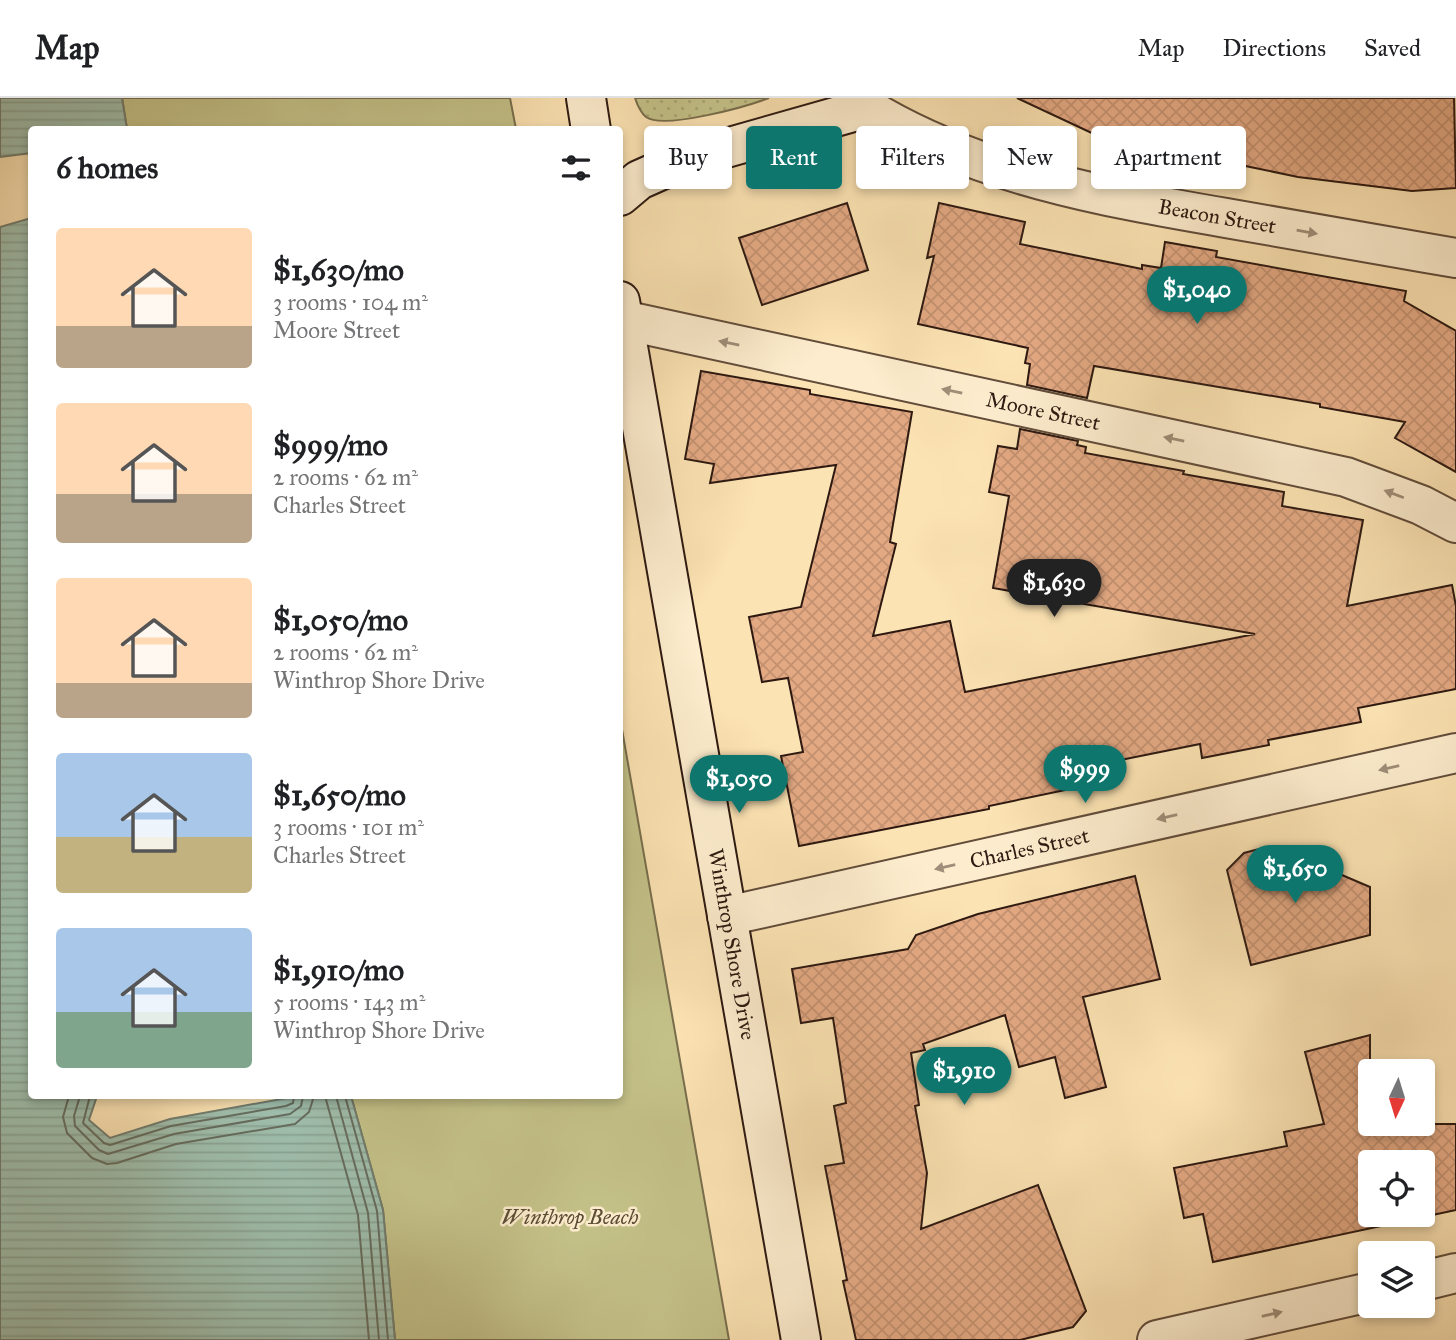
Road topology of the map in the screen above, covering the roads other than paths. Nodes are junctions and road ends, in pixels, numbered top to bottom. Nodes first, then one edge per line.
1 (586, 98) edge
2 (864, 103) edge
3 (590, 126) edge
4 (623, 193) edge
5 (1456, 258) edge
6 (623, 310) edge
7 (623, 321) edge
8 (1456, 523) edge
9 (1456, 753) edge
10 (727, 916) junction
11 (1456, 1273) edge
12 (1435, 1278) edge
13 (1358, 1295) edge
14 (800, 1340) edge
15 (1157, 1340) edge

1 - 3 street
2 - 4 street
2 -> 5 street, Beacon Street
8 -> 6 street, Moore Street
7 - 10 street, Winthrop Shore Drive
9 -> 10 street, Charles Street
10 - 14 street, Winthrop Shore Drive
11 - 12 street
15 -> 13 street

